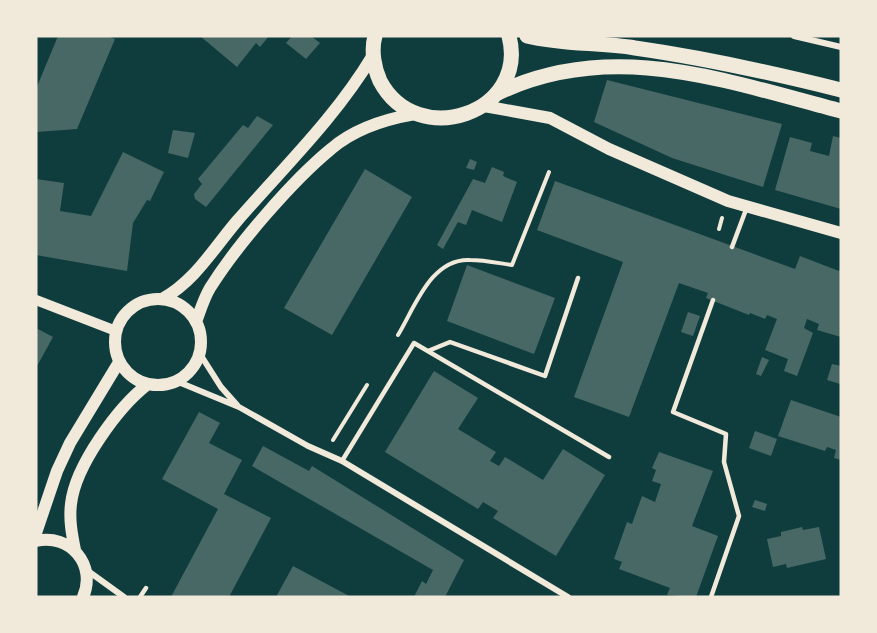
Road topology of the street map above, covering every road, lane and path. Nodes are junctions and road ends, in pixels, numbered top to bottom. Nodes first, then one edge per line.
1 (509, 36) edge
2 (527, 36) edge
3 (794, 36) edge
4 (373, 42) edge
5 (841, 47) edge
6 (841, 90) edge
7 (496, 94) junction
8 (484, 106) junction
9 (841, 111) edge
10 (415, 114) junction
11 (549, 172) dead end
12 (747, 207) junction
13 (841, 233) edge
14 (732, 247) dead end
15 (578, 278) dead end
16 (162, 299) junction
17 (36, 300) edge
18 (713, 300) dead end
19 (412, 312) dead end
20 (196, 322) junction
21 (116, 331) junction
22 (428, 351) junction
23 (200, 354) junction
24 (119, 362) junction
25 (176, 381) junction
26 (148, 384) junction
27 (240, 407) junction
28 (609, 457) dead end
29 (342, 461) junction
30 (36, 533) edge
31 (36, 541) edge
32 (75, 550) junction
33 (87, 570) junction
34 (146, 588) dead end
35 (83, 597) edge
36 (124, 597) edge
37 (140, 597) edge
38 (568, 597) edge
39 (711, 597) edge

1 - 7 main road
2 - 6 main road
3 - 5 street
4 - 10 main road
4 - 16 main road
7 - 8 main road
7 - 9 main road
8 - 10 main road
8 - 12 main road
10 - 20 main road
11 - 19 path
12 - 13 main road
12 - 14 lane
15 - 22 lane
16 - 20 main road
16 - 21 main road
17 - 21 street
18 - 39 lane
20 - 23 main road
21 - 24 main road
22 - 28 lane
22 - 29 lane
23 - 25 main road
23 - 27 street
24 - 26 main road
24 - 30 main road
25 - 26 main road
25 - 27 street
26 - 32 main road
27 - 29 street
29 - 38 street
31 - 32 main road
32 - 33 main road
33 - 35 main road
33 - 36 street
34 - 37 lane

